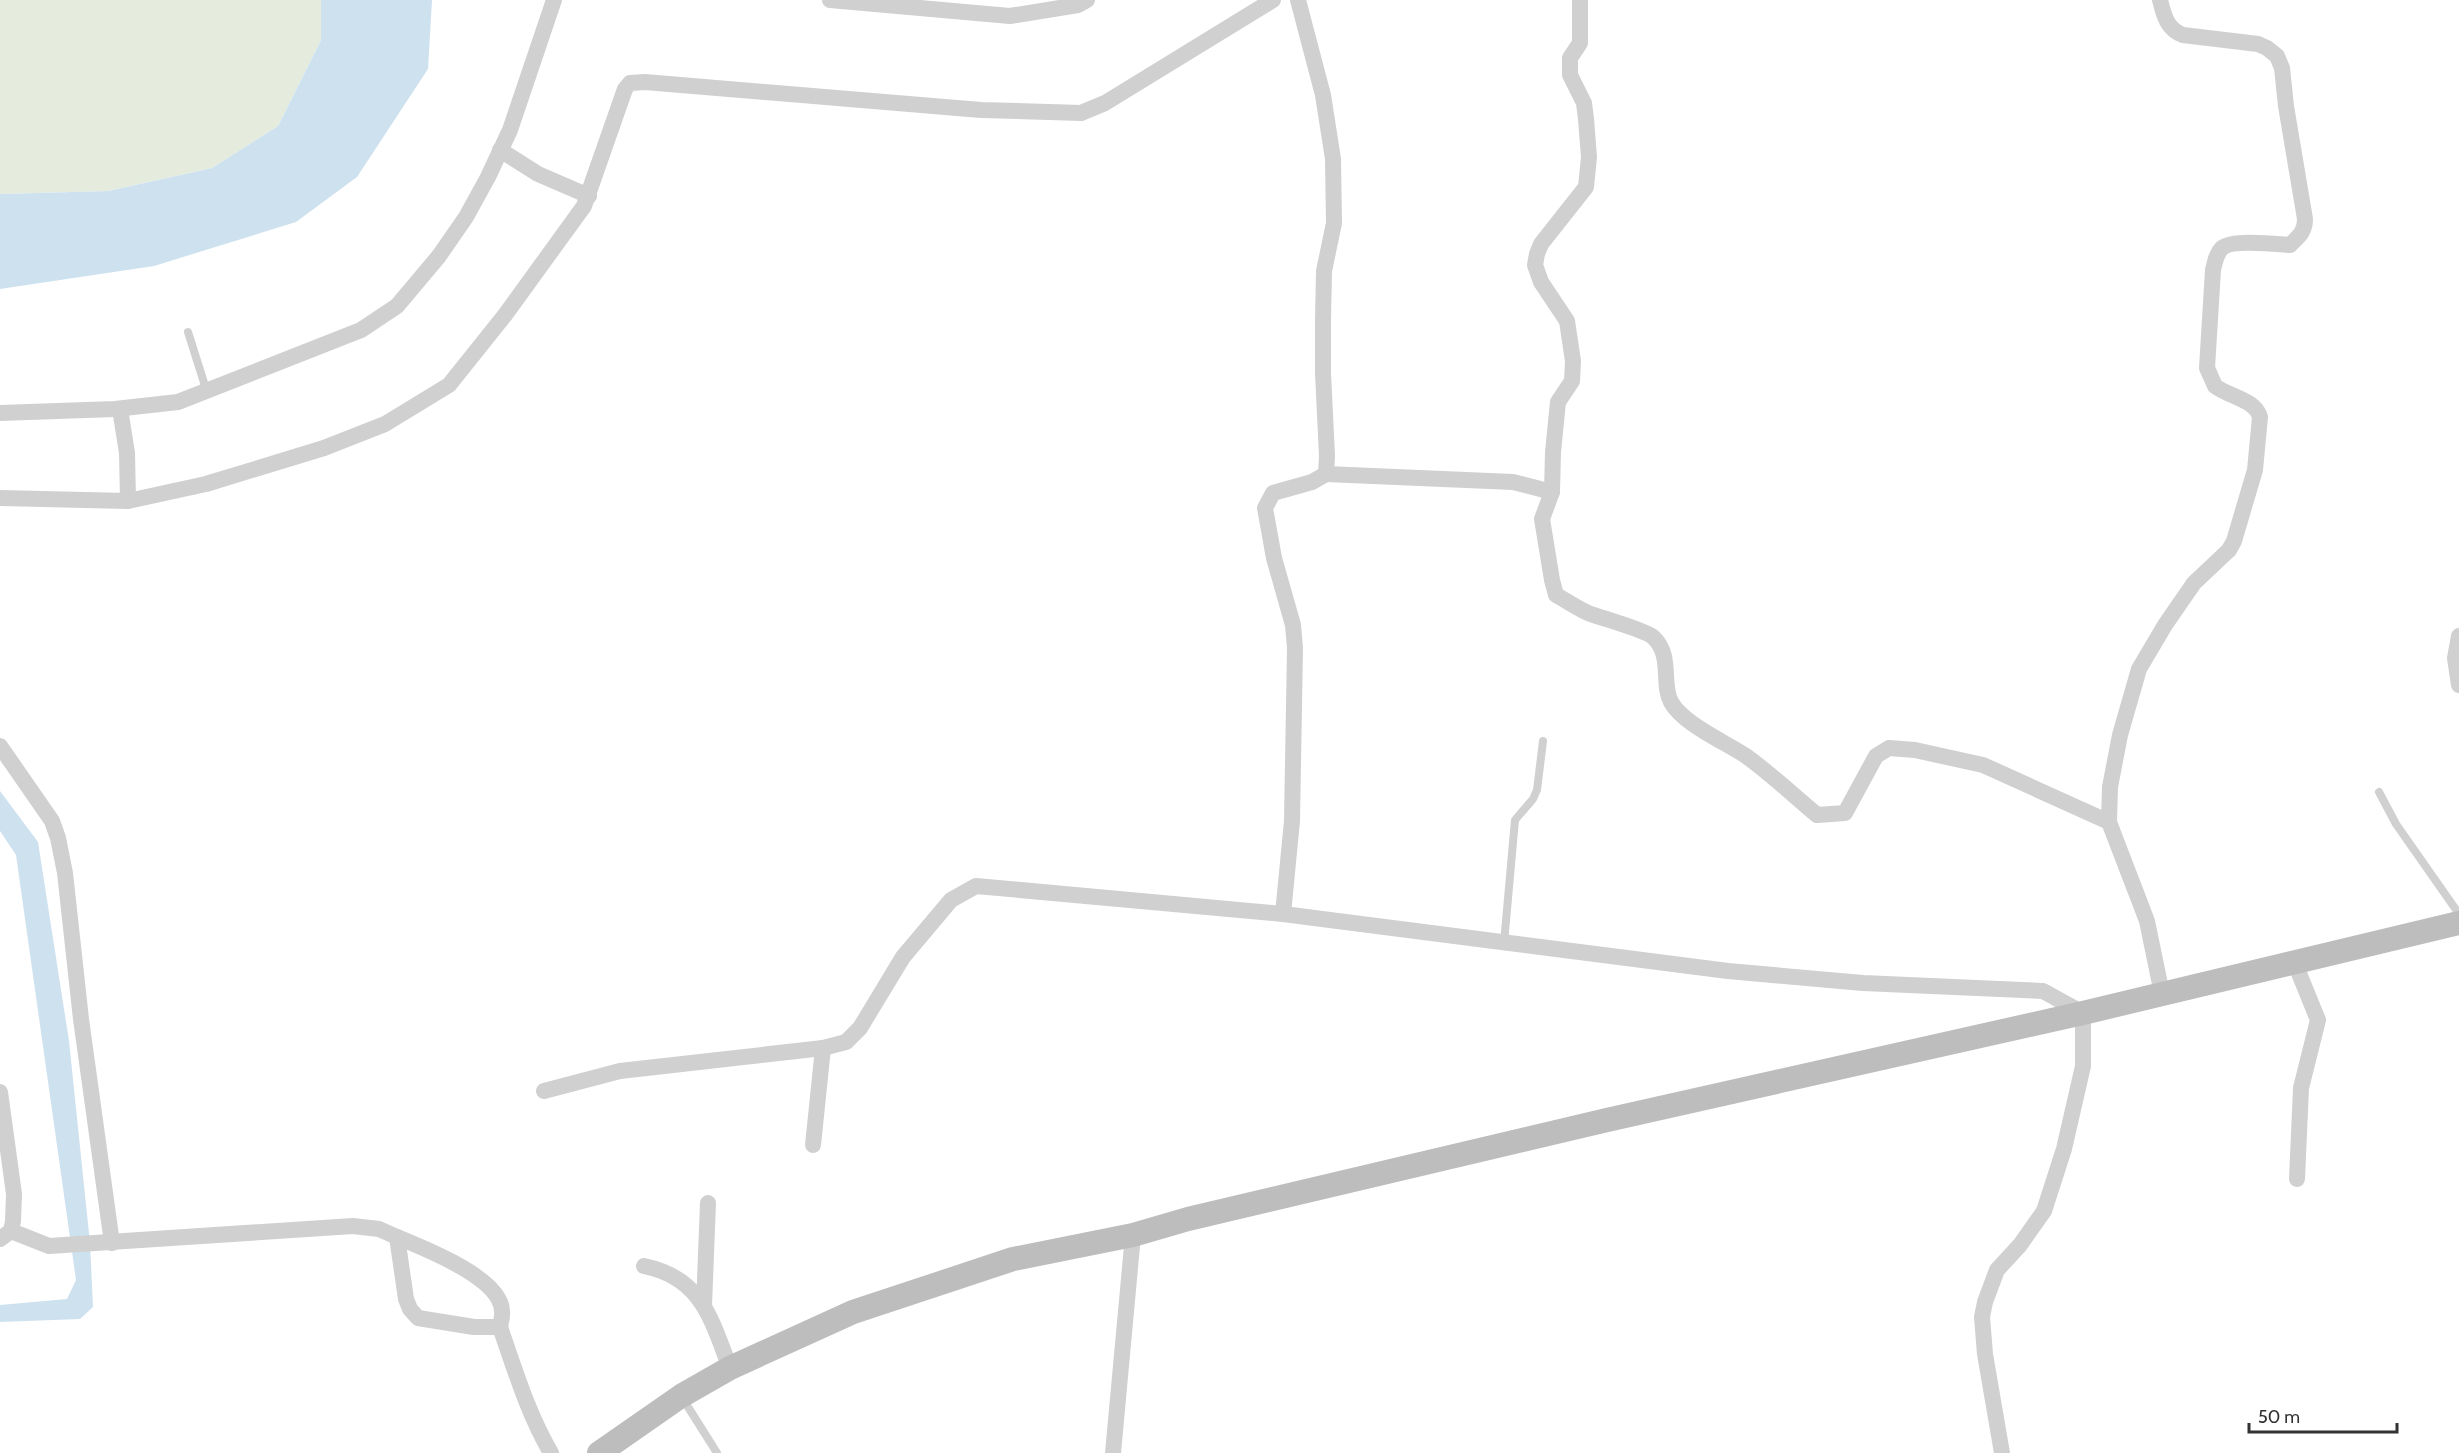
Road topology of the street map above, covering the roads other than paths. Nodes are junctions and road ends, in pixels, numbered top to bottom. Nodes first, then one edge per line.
1 (554, 0) edge
2 (830, 0) edge
3 (1087, 0) edge
4 (1273, 0) edge
5 (1298, 0) edge
6 (1580, 0) edge
7 (2160, 0) edge
8 (500, 150) junction
9 (583, 193) junction
10 (188, 332) dead end
11 (206, 389) junction
12 (120, 409) junction
13 (0, 413) edge
14 (1326, 474) junction
15 (1552, 492) junction
16 (128, 493) junction
17 (0, 498) edge
18 (2459, 636) edge
19 (2459, 685) edge
20 (1543, 741) dead end
21 (0, 746) edge
22 (2379, 792) dead end
23 (2109, 822) junction
24 (1283, 914) junction
25 (2459, 914) edge
26 (2459, 923) edge
27 (1504, 943) junction
28 (2294, 961) junction
29 (2162, 994) junction
30 (2083, 1013) junction
31 (823, 1048) junction
32 (544, 1091) dead end
33 (0, 1092) edge
34 (813, 1145) dead end
35 (2297, 1179) dead end
36 (708, 1203) dead end
37 (5, 1235) edge
38 (1133, 1235) junction
39 (397, 1237) junction
40 (106, 1243) junction
41 (644, 1266) dead end
42 (704, 1306) junction
43 (500, 1327) junction
44 (730, 1368) junction
45 (681, 1396) junction
46 (551, 1453) edge
47 (599, 1453) edge
48 (717, 1453) edge
49 (1113, 1453) edge
50 (2002, 1453) edge

1 - 8 street
2 - 3 street
4 - 9 street
5 - 14 street
6 - 15 street
7 - 23 street
8 - 9 street
8 - 11 street
9 - 16 street
10 - 11 lane
11 - 12 street
12 - 13 street
12 - 16 street
14 - 15 street
14 - 24 street
15 - 23 street
16 - 17 street
18 - 19 street
20 - 27 lane
21 - 40 street
22 - 25 lane
23 - 29 street
24 - 27 street
24 - 31 street
26 - 28 main road
27 - 30 street
28 - 29 main road
28 - 35 street
29 - 30 main road
30 - 38 main road
30 - 50 street
31 - 32 street
31 - 34 street
33 - 37 street
36 - 42 street
37 - 40 street
38 - 44 main road
38 - 49 street
39 - 40 street
39 - 43 street
39 - 43 street
41 - 42 street
42 - 44 street
43 - 46 street
44 - 45 main road
45 - 47 main road
45 - 48 lane

